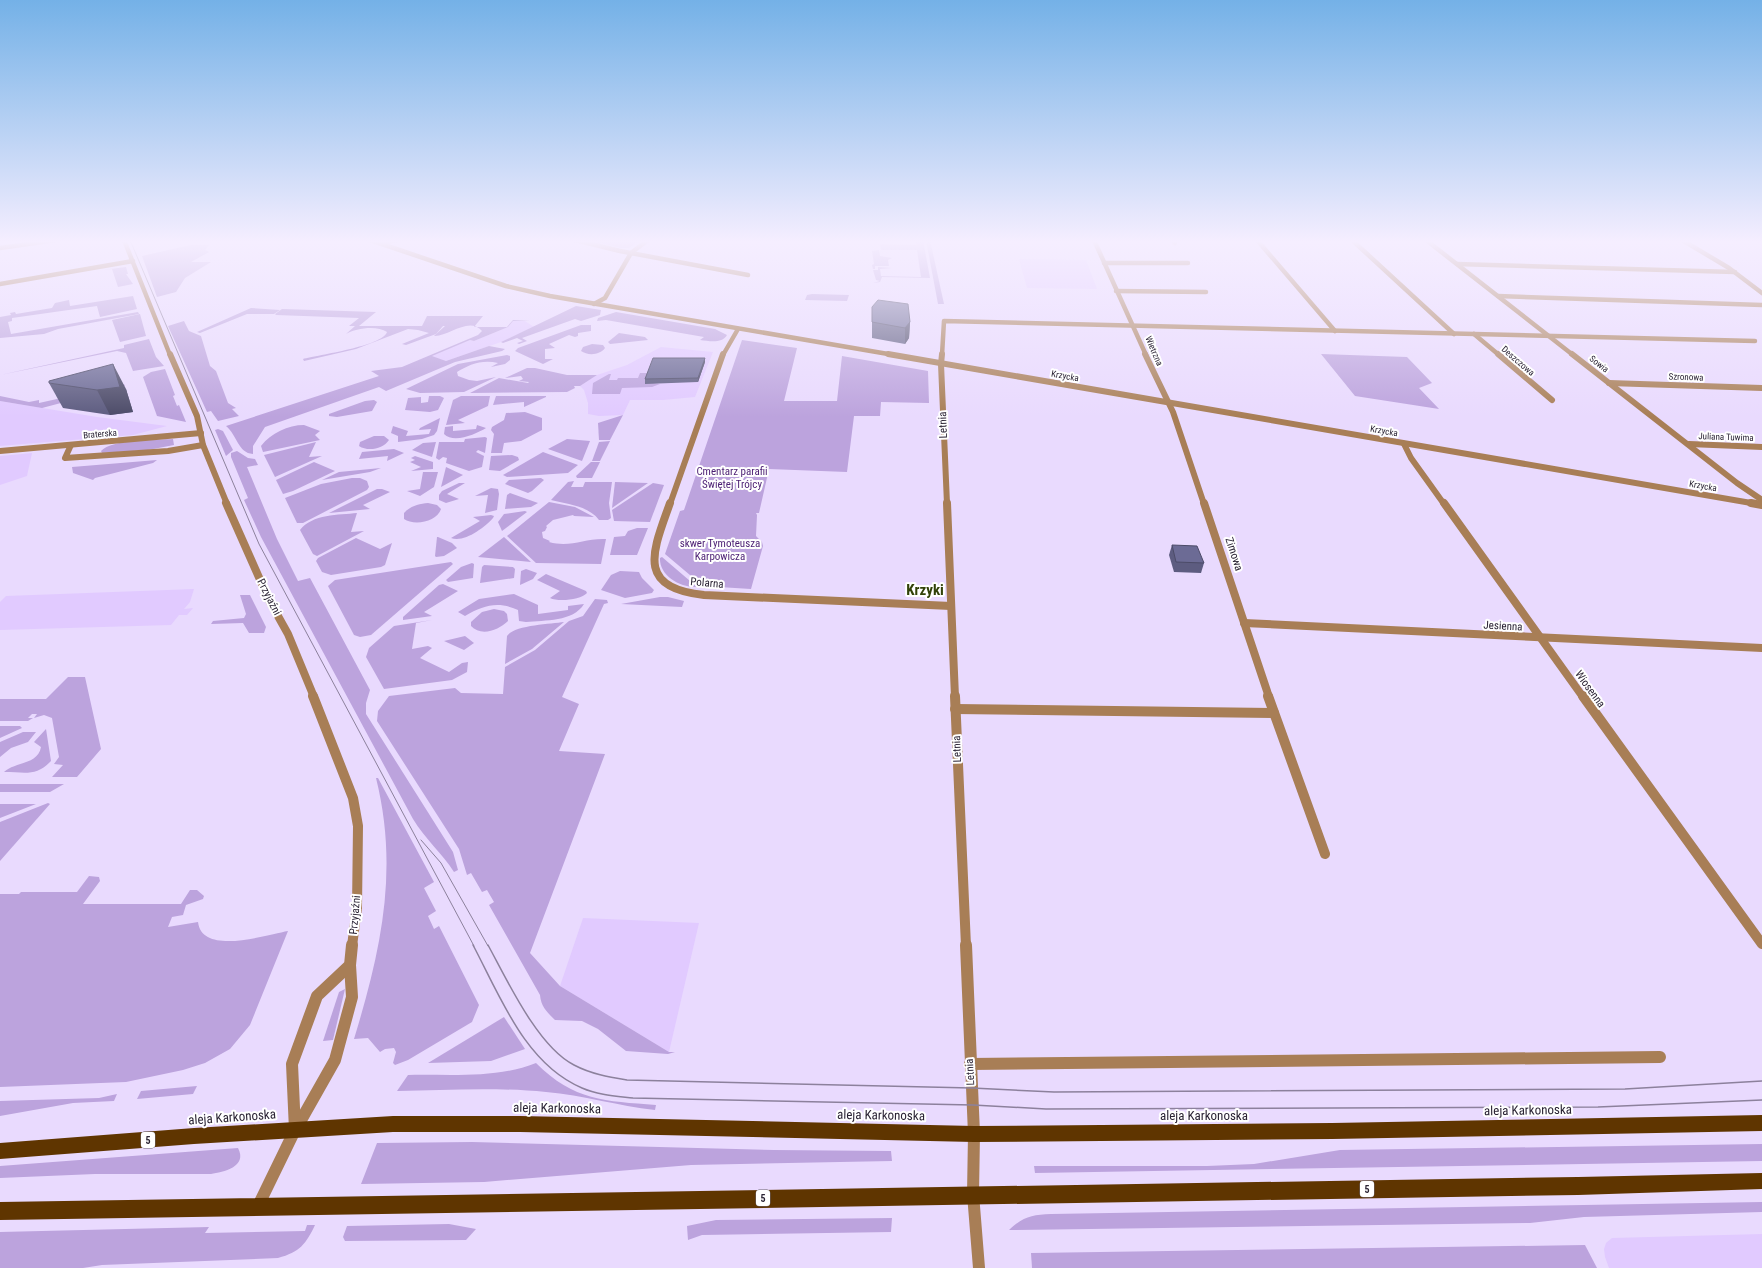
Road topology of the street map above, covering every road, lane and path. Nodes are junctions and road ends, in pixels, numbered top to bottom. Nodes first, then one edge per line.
1 (148, 299) edge
2 (570, 299) edge
3 (603, 299) edge
4 (1120, 299) edge
5 (1308, 299) edge
6 (1416, 299) edge
7 (1502, 299) edge
8 (1591, 299) edge
9 (594, 304) junction
10 (1762, 305) edge
11 (944, 321) joint
12 (1134, 325) junction
13 (738, 329) junction
14 (1335, 331) junction
15 (1454, 334) junction
16 (1474, 334) junction
17 (1547, 334) junction
18 (1755, 341) dead end
19 (941, 364) junction
20 (1609, 383) junction
21 (1762, 388) edge
22 (1552, 400) dead end
23 (1170, 403) junction
24 (201, 433) junction
25 (102, 443) junction
26 (203, 444) junction
27 (1404, 444) junction
28 (1689, 444) junction
29 (71, 445) junction
30 (1762, 447) edge
31 (0, 451) edge
32 (87, 457) junction
33 (1762, 500) edge
34 (1762, 505) edge
35 (951, 606) junction
36 (1244, 623) junction
37 (1540, 639) junction
38 (1762, 648) edge
39 (955, 709) junction
40 (1274, 714) junction
41 (1325, 854) dead end
42 (1762, 944) edge
43 (350, 965) junction
44 (1660, 1057) dead end
45 (970, 1064) junction
46 (1762, 1124) edge
47 (295, 1130) junction
48 (974, 1134) junction
49 (0, 1151) edge
50 (1762, 1181) edge
51 (973, 1194) junction
52 (257, 1208) junction
53 (0, 1211) edge
54 (979, 1268) edge

1 - 24 street, Przyjaźni
2 - 9 street, Krzycka
3 - 9 street
4 - 12 street, Wietrzna
5 - 14 street
6 - 15 street
7 - 17 street, Sowia
8 - 10 street
9 - 13 street, Krzycka
11 - 12 street, Deszczowa
11 - 19 street, Letnia
12 - 14 street, Deszczowa
12 - 23 street, Wietrzna
13 - 19 street, Krzycka
13 - 35 street, Polarna
14 - 15 street, Deszczowa
15 - 16 street, Deszczowa
16 - 17 street, Deszczowa
16 - 22 street, Deszczowa
17 - 18 street, Deszczowa
17 - 20 street, Sowia
19 - 23 street, Krzycka
19 - 35 street, Letnia
20 - 21 street, Szronowa
20 - 28 street, Sowia
23 - 27 street, Krzycka
23 - 36 street, Zimowa
24 - 25 street, Braterska
24 - 26 street, Przyjaźni
25 - 29 street, Braterska
25 - 32 street
26 - 32 street, Braterska
26 - 43 street, Przyjaźni
27 - 34 street, Krzycka
27 - 37 street, Wiosenna
28 - 30 street, Juliana Tuwima
28 - 33 street, Sowia
29 - 31 street, Braterska
29 - 32 street, Braterska
35 - 39 street, Letnia
36 - 37 street, Jesienna
36 - 40 street, Zimowa
37 - 38 street, Jesienna
37 - 42 street, Wiosenna
39 - 40 street
39 - 45 street, Letnia
40 - 41 street, Zimowa
43 - 47 street, Przyjaźni
43 - 47 street, Przyjaźni
44 - 45 street
45 - 48 street, Letnia
46 - 48 main road, aleja Karkonoska / 5
47 - 48 main road, aleja Karkonoska / 5
47 - 49 main road, aleja Karkonoska / 5
47 - 52 street, Przyjaźni
48 - 51 street, Letnia
50 - 51 main road, 5
51 - 52 main road, 5
51 - 54 street, Letnia
52 - 53 main road, 5

